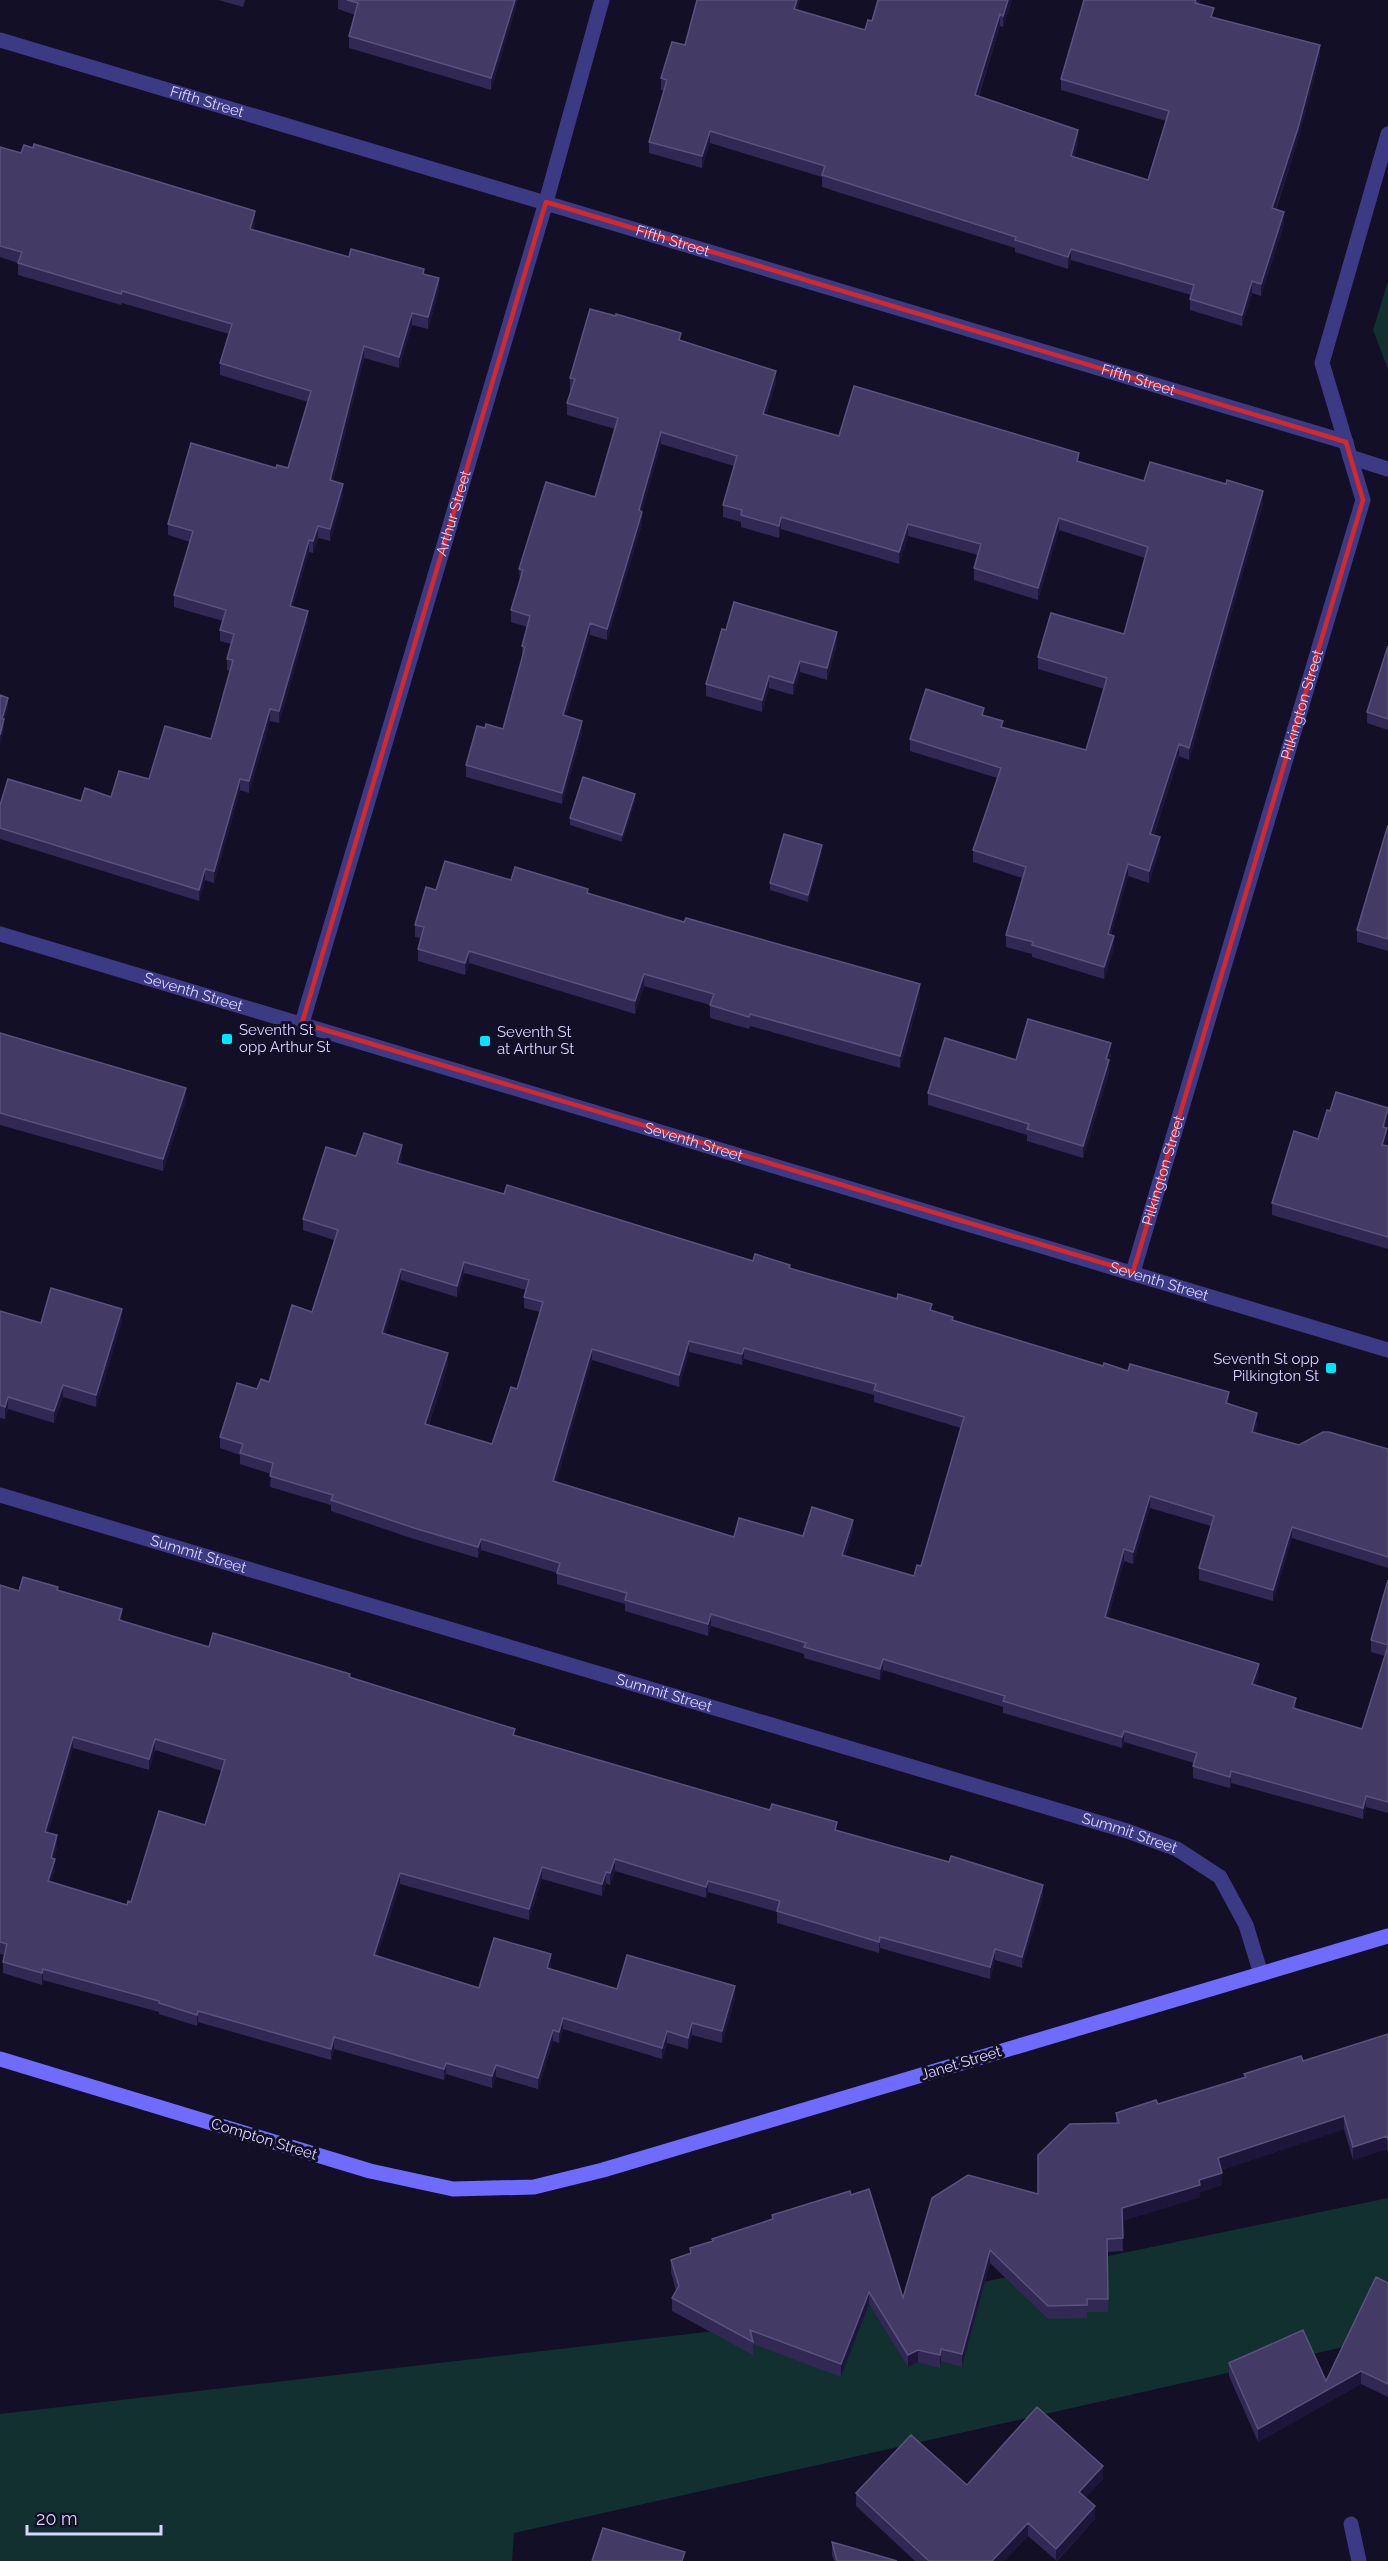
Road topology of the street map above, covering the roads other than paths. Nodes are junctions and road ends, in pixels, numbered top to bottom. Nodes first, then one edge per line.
1 (602, 0) edge
2 (0, 40) edge
3 (1388, 135) edge
4 (546, 202) junction
5 (1346, 442) junction
6 (1350, 457) junction
7 (1388, 469) edge
8 (0, 934) edge
9 (302, 1023) junction
10 (1133, 1272) junction
11 (1388, 1350) edge
12 (0, 1495) edge
13 (1388, 1936) edge
14 (1262, 1974) junction
15 (0, 2060) edge
16 (534, 2187) joint
17 (1351, 2524) dead end
18 (1359, 2561) edge

1 - 4 street, Arthur Street
2 - 4 street, Fifth Street
3 - 5 street, Pilkington Street
4 - 5 street, Fifth Street
4 - 9 street, Arthur Street
5 - 6 street, Pilkington Street
6 - 7 street
6 - 10 street, Pilkington Street
8 - 9 street, Seventh Street
9 - 10 street, Seventh Street
10 - 11 street, Seventh Street
12 - 14 street, Summit Street
13 - 14 street, Janet Street
14 - 16 street, Janet Street
15 - 16 street, Compton Street
17 - 18 street

